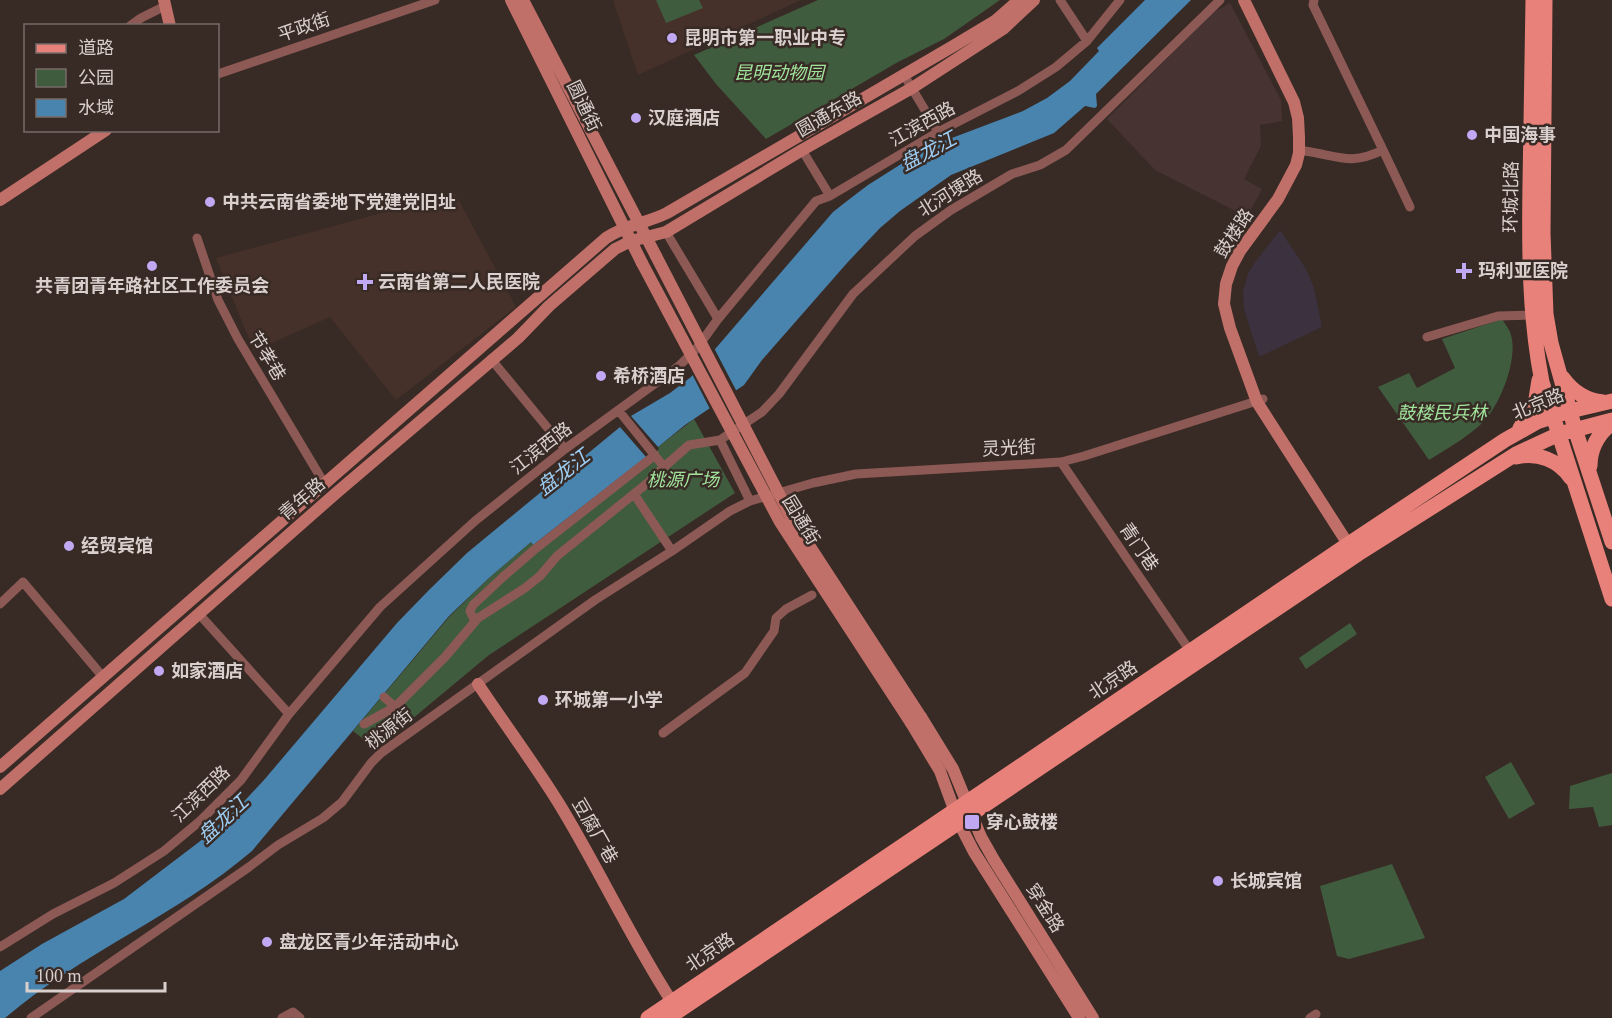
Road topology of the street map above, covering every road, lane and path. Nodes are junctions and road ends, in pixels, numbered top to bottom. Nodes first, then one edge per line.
1 (435, 0) edge
2 (512, 0) edge
3 (522, 0) edge
4 (1019, 0) edge
5 (1034, 0) edge
6 (1060, 0) edge
7 (1120, 0) edge
8 (1220, 0) edge
9 (1244, 0) edge
10 (1252, 0) edge
11 (1314, 0) edge
12 (1533, 0) edge
13 (1545, 0) edge
14 (165, 3) edge
15 (133, 24) edge
16 (170, 24) edge
17 (1087, 41) junction
18 (219, 74) edge
19 (904, 75) junction
20 (912, 88) junction
21 (103, 132) edge
22 (938, 132) junction
23 (802, 150) junction
24 (1383, 150) junction
25 (1305, 151) junction
26 (830, 196) junction
27 (0, 200) edge
28 (1410, 207) dead end
29 (639, 223) junction
30 (625, 228) junction
31 (666, 232) junction
32 (646, 237) junction
33 (197, 238) dead end
34 (631, 241) junction
35 (1531, 315) junction
36 (717, 319) junction
37 (1427, 337) dead end
38 (491, 359) junction
39 (1539, 365) junction
40 (1559, 372) junction
41 (1260, 401) junction
42 (1611, 401) edge
43 (1570, 411) junction
44 (622, 414) junction
45 (1553, 416) junction
46 (1612, 421) edge
47 (1575, 429) junction
48 (1559, 434) junction
49 (720, 440) junction
50 (1505, 440) junction
51 (565, 448) junction
52 (655, 454) junction
53 (1505, 460) junction
54 (1060, 462) junction
55 (664, 466) junction
56 (1591, 475) junction
57 (324, 483) junction
58 (1575, 486) junction
59 (634, 494) junction
60 (750, 501) junction
61 (1351, 542) junction
62 (1612, 542) edge
63 (672, 551) junction
64 (812, 595) dead end
65 (1612, 599) edge
66 (0, 604) edge
67 (199, 614) junction
68 (474, 622) junction
69 (1190, 651) junction
70 (103, 677) junction
71 (478, 684) junction
72 (384, 697) dead end
73 (395, 707) junction
74 (289, 714) junction
75 (916, 720) junction
76 (364, 724) dead end
77 (663, 733) dead end
78 (0, 767) edge
79 (0, 789) edge
80 (964, 812) junction
81 (0, 946) edge
82 (672, 1002) junction
83 (32, 1018) edge
84 (282, 1018) edge
85 (300, 1018) edge
86 (648, 1018) edge
87 (668, 1018) edge
88 (1079, 1018) edge
89 (1093, 1018) edge

1 - 18 street, 平政街
2 - 30 main road, 圆通街
3 - 29 main road, 圆通街
4 - 19 main road, 圆通东路
5 - 20 main road, 圆通东路
6 - 17 street
7 - 17 street, 江滨西路
8 - 49 street, 北河埂路
9 - 41 main road, 鼓楼路
10 - 25 main road, 鼓楼路
11 - 24 street
12 - 35 main road, 环城北路
13 - 40 main road, 环城北路
14 - 15 street
14 - 16 main road
17 - 22 street, 江滨西路
19 - 20 street
19 - 29 main road, 圆通东路
20 - 22 street
20 - 23 main road, 圆通东路
21 - 27 main road
22 - 26 street, 江滨西路
23 - 26 street
23 - 31 main road, 圆通东路
24 - 25 street
24 - 28 street
25 - 41 main road, 鼓楼路
26 - 36 street, 江滨西路
29 - 30 main road, 圆通东路
29 - 32 main road, 园通街
30 - 34 main road, 园通街
30 - 57 main road, 青年路
31 - 32 main road, 圆通东路
31 - 36 street
32 - 34 main road, 圆通东路
32 - 75 main road, 园通街, bridge
33 - 57 street, 节孝巷
34 - 38 main road, 青年路
34 - 75 main road, 园通街, bridge
35 - 37 street
35 - 39 main road, 环城北路
36 - 44 street, 江滨西路
38 - 51 street
38 - 67 main road, 青年路
39 - 45 main road, 环城北路
39 - 50 main road
40 - 42 main road
40 - 43 main road, 环城北路
41 - 54 street, 灵光街
41 - 61 main road, 鼓楼路
42 - 43 main road, 北京路
43 - 45 main road, 北京路
43 - 47 main road, 环城北路
44 - 51 street, 江滨西路
44 - 52 street
45 - 48 main road, 环城北路
45 - 50 main road, 北京路
46 - 47 main road, 北京路
46 - 56 main road
47 - 48 main road, 北京路
47 - 56 main road, 环城北路
48 - 53 main road, 北京路
48 - 58 main road, 环城北路
49 - 55 street
49 - 60 street
50 - 61 main road, 北京路
51 - 74 street, 江滨西路
52 - 55 street
52 - 68 street
53 - 58 main road
53 - 80 main road, 北京路
54 - 60 street, 灵光街
54 - 69 street, 青门巷
55 - 59 street
56 - 62 main road, 环城北路
57 - 70 main road, 青年路
58 - 65 main road, 环城北路
59 - 63 street
59 - 68 street
60 - 63 street, 桃源街
61 - 69 main road, 北京路
63 - 71 street, 桃源街
64 - 77 street
66 - 70 street
67 - 74 street
67 - 79 main road, 青年路
68 - 73 street
69 - 80 main road, 北京路
70 - 78 main road, 青年路
71 - 82 main road, 豆腐厂巷
71 - 83 street, 桃源街
72 - 73 street
73 - 76 street
74 - 81 street, 江滨西路
75 - 80 main road, 园通街
80 - 82 main road, 北京路
80 - 87 main road, 北京路
80 - 88 main road, 穿金路
80 - 89 main road, 穿金路
82 - 86 main road, 北京路
84 - 85 street

